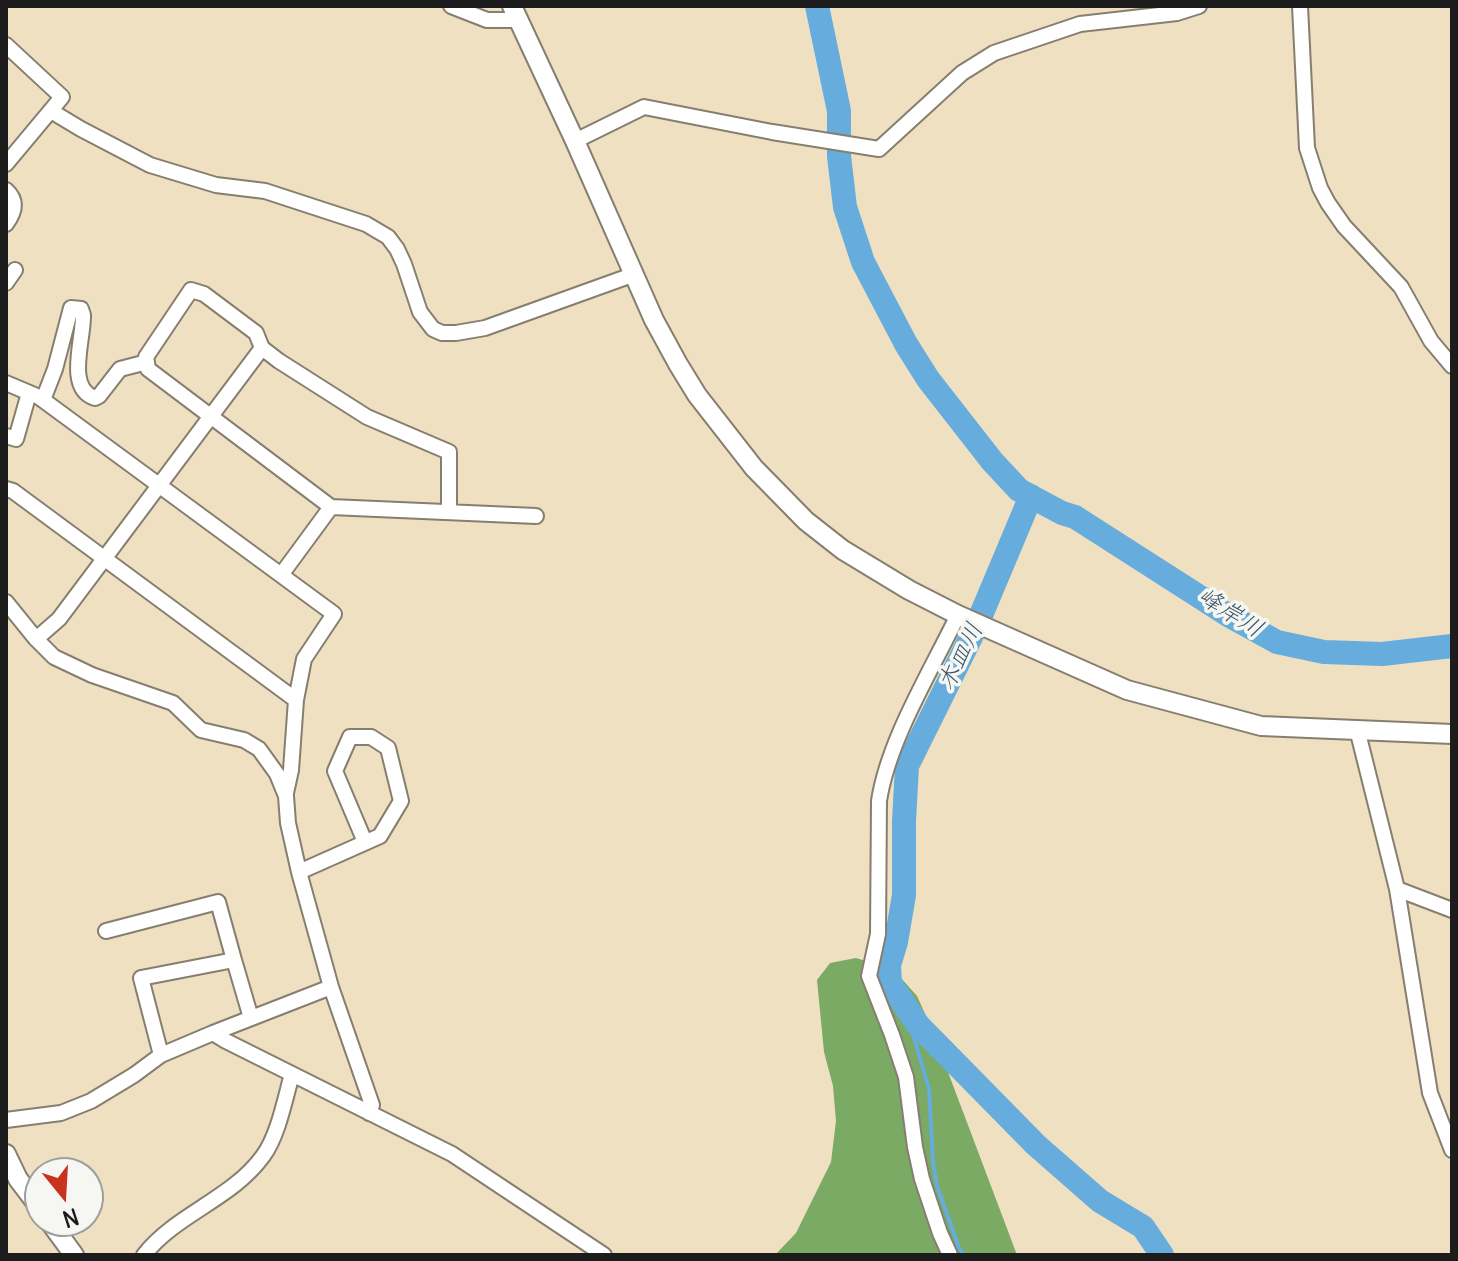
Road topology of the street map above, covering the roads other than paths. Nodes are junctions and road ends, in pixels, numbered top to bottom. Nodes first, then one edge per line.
1 (451, 6) edge
2 (1199, 6) edge
3 (1300, 6) edge
4 (516, 13) edge
5 (6, 46) edge
6 (51, 111) junction
7 (575, 141) junction
8 (6, 164) edge
9 (6, 190) edge
10 (6, 224) edge
11 (15, 270) dead end
12 (635, 274) junction
13 (6, 283) edge
14 (262, 348) junction
15 (147, 362) junction
16 (1452, 366) edge
17 (6, 383) edge
18 (29, 393) junction
19 (43, 400) junction
20 (211, 416) junction
21 (6, 436) edge
22 (159, 485) junction
23 (6, 489) edge
24 (331, 507) junction
25 (449, 512) junction
26 (536, 516) dead end
27 (104, 559) junction
28 (281, 575) junction
29 (6, 602) edge
30 (961, 616) junction
31 (36, 639) junction
32 (296, 700) junction
33 (1357, 729) junction
34 (1452, 734) edge
35 (286, 796) junction
36 (365, 842) junction
37 (299, 872) junction
38 (1397, 889) junction
39 (1452, 910) edge
40 (106, 931) dead end
41 (234, 960) junction
42 (331, 987) junction
43 (251, 1018) junction
44 (213, 1033) junction
45 (161, 1055) junction
46 (292, 1074) junction
47 (369, 1113) junction
48 (6, 1120) edge
49 (1452, 1150) edge
50 (6, 1154) edge
51 (24, 1187) edge
52 (61, 1237) edge
53 (74, 1255) edge
54 (144, 1255) edge
55 (604, 1255) edge
56 (950, 1255) edge

1 - 4 street
2 - 7 street
3 - 16 street
4 - 7 main road
5 - 6 street
6 - 8 street
6 - 12 street
7 - 12 main road
9 - 10 street
11 - 13 street
12 - 30 main road
14 - 15 street
14 - 20 street
14 - 25 street
15 - 19 street
15 - 20 street
17 - 18 street
18 - 19 street
18 - 21 street
19 - 22 street
20 - 22 street
20 - 24 street
22 - 27 street
22 - 28 street
23 - 27 street
24 - 25 street
24 - 28 street
25 - 26 street
27 - 31 street
27 - 32 street
28 - 32 street
29 - 31 street
30 - 33 main road
30 - 56 street
31 - 35 street
32 - 35 street
33 - 34 main road
33 - 38 street
35 - 37 street
36 - 36 street
36 - 37 street
37 - 42 street
38 - 39 street
38 - 49 street
40 - 41 street
41 - 43 street
41 - 45 street
42 - 43 street
42 - 47 street
43 - 44 street
44 - 45 street
44 - 46 street
45 - 48 street
46 - 47 street
46 - 54 street
47 - 55 street
50 - 51 main road
52 - 53 main road

